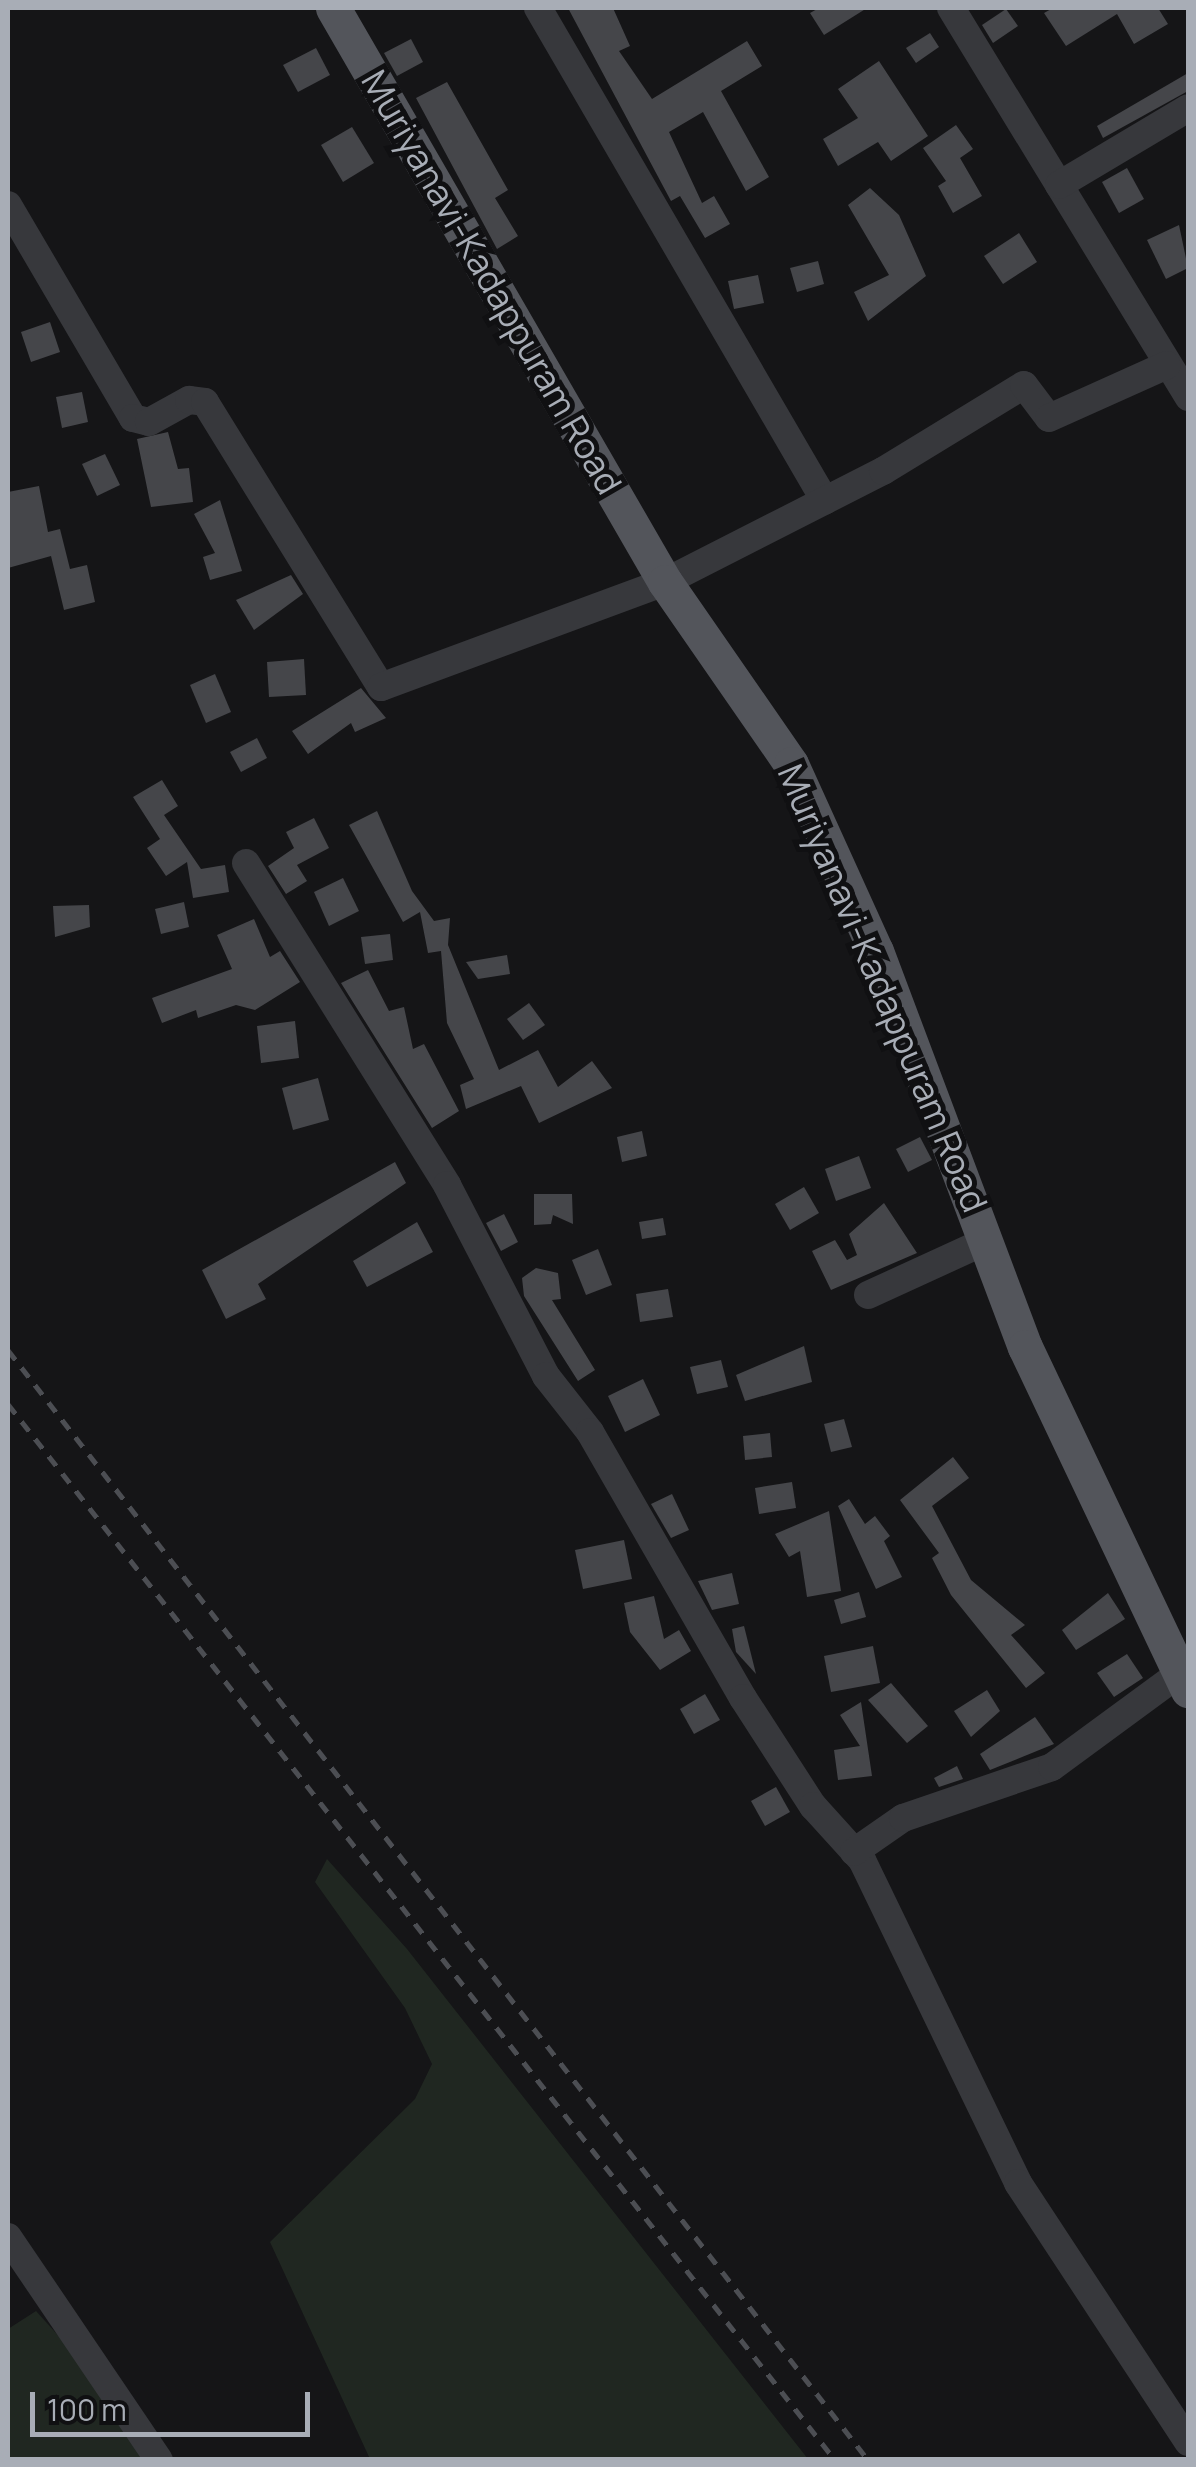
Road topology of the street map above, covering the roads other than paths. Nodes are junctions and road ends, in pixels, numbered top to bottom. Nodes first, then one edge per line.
1 (332, 8) edge
2 (538, 8) edge
3 (951, 8) edge
4 (1188, 108) edge
5 (1060, 185) junction
6 (8, 205) edge
7 (1167, 365) junction
8 (1188, 397) edge
9 (825, 501) junction
10 (665, 582) junction
11 (246, 862) dead end
12 (988, 1240) junction
13 (868, 1294) dead end
14 (1185, 1677) edge
15 (854, 1852) junction
16 (8, 2237) edge
17 (1188, 2442) edge
18 (159, 2460) edge

1 - 10 main road, Muriyanavi-Kadappuram Road
2 - 9 street
3 - 5 street
4 - 5 street
5 - 7 street
6 - 10 street
7 - 8 street
7 - 9 street
9 - 10 street
10 - 12 main road, Muriyanavi-Kadappuram Road
11 - 15 street
12 - 13 street
12 - 14 main road, Muriyanavi-Kadappuram Road
14 - 15 street
15 - 17 street
16 - 18 street

